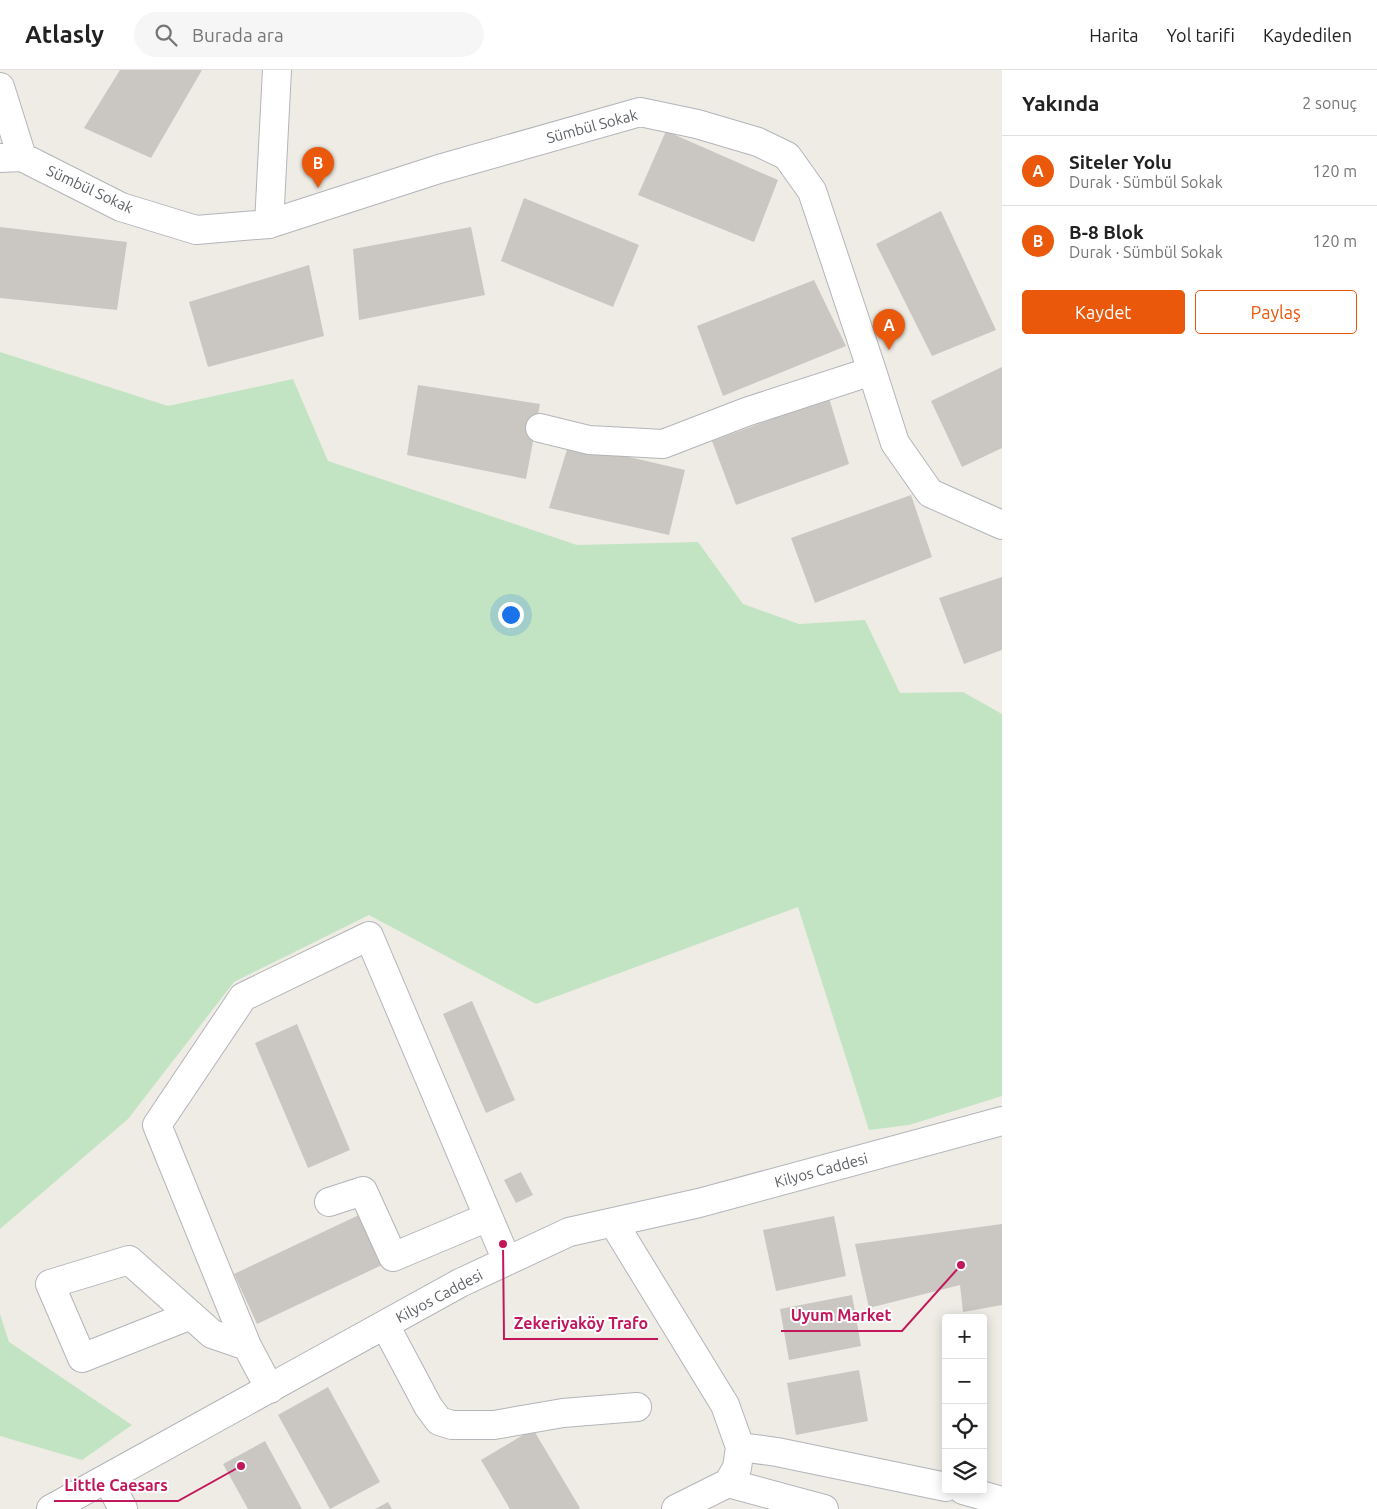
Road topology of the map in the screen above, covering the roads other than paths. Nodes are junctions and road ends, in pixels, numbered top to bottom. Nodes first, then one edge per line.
1 (277, 70) edge
2 (0, 87) edge
3 (11, 158) edge
4 (269, 224) junction
5 (872, 371) junction
6 (540, 428) dead end
7 (1002, 525) edge
8 (1002, 1121) edge
9 (329, 1202) dead end
10 (488, 1217) junction
11 (613, 1222) junction
12 (507, 1262) junction
13 (191, 1315) junction
14 (385, 1325) junction
15 (247, 1346) junction
16 (270, 1389) junction
17 (637, 1407) dead end
18 (740, 1447) junction
19 (107, 1478) junction
20 (728, 1483) junction
21 (942, 1486) edge
22 (977, 1494) edge
23 (1002, 1501) edge
24 (51, 1509) edge
25 (123, 1509) edge
26 (676, 1509) edge
27 (824, 1509) edge

1 - 4 street
2 - 3 street
3 - 4 street, Sümbül Sokak
4 - 5 street, Sümbül Sokak
5 - 6 street
5 - 7 street, Sümbül Sokak
8 - 11 street, Kilyos Caddesi
9 - 10 street
10 - 12 street
10 - 15 street
11 - 12 street, Kilyos Caddesi
11 - 18 street
12 - 14 street, Kilyos Caddesi
13 - 13 street
13 - 15 street
14 - 16 street, Kilyos Caddesi
14 - 17 street
15 - 16 street
16 - 19 street, Kilyos Caddesi
18 - 20 street
18 - 21 street
19 - 24 street, Kilyos Caddesi
19 - 25 street
20 - 26 street
20 - 27 street
22 - 23 street

